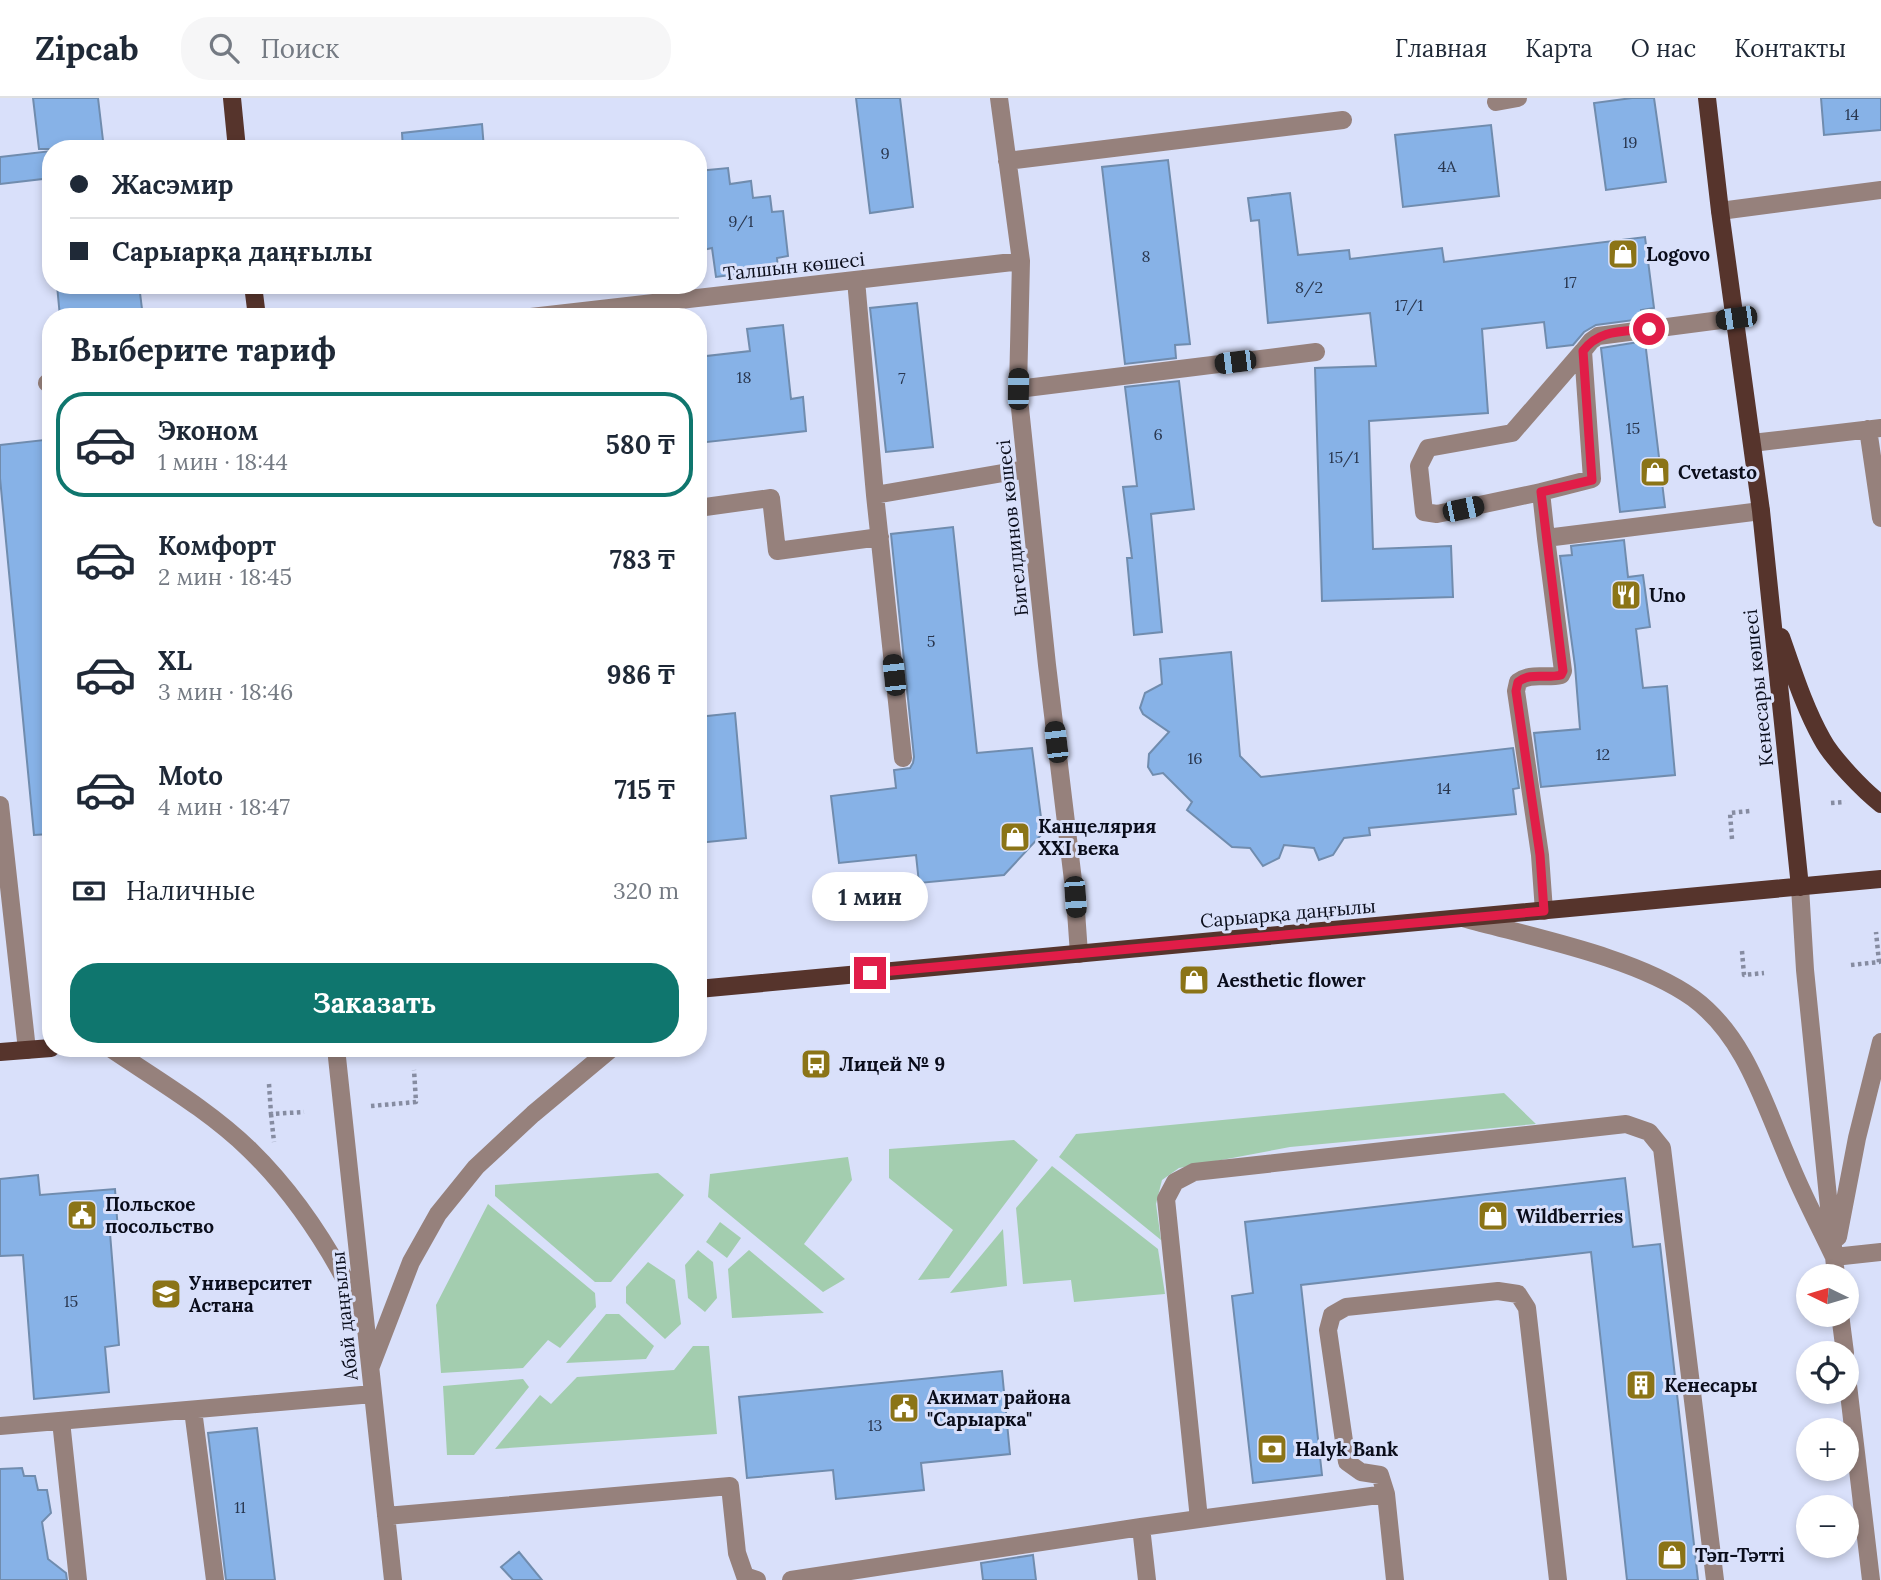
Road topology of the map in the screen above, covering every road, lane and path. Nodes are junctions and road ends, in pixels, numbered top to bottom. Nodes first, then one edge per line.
1 (232, 98) edge
2 (999, 98) edge
3 (1518, 98) edge
4 (1707, 98) edge
5 (1496, 102) dead end
6 (1343, 120) dead end
7 (236, 140) edge
8 (1007, 161) junction
9 (1881, 190) edge
10 (1720, 211) junction
11 (1021, 261) junction
12 (856, 280) junction
13 (610, 308) edge
14 (1736, 318) junction
15 (1583, 351) junction
16 (1316, 352) dead end
17 (1018, 389) junction
18 (1875, 429) edge
19 (1752, 443) junction
20 (1026, 470) junction
21 (1541, 492) junction
22 (875, 495) junction
23 (707, 507) edge
24 (1761, 511) junction
25 (1881, 518) edge
26 (880, 537) junction
27 (1546, 538) junction
28 (1771, 611) junction
29 (903, 758) dead end
30 (1881, 804) edge
31 (0, 805) edge
32 (1750, 811) dead end
33 (1732, 839) dead end
34 (2, 855) edge
35 (1881, 879) edge
36 (1800, 887) junction
37 (1544, 911) junction
38 (1463, 918) junction
39 (1876, 932) dead end
40 (1742, 951) dead end
41 (1079, 954) junction
42 (1852, 965) dead end
43 (1764, 973) dead end
44 (707, 991) edge
45 (1881, 1042) edge
46 (42, 1049) edge
47 (27, 1050) junction
48 (0, 1052) edge
49 (123, 1057) edge
50 (337, 1057) edge
51 (601, 1057) edge
52 (414, 1070) dead end
53 (269, 1084) dead end
54 (371, 1106) dead end
55 (304, 1112) dead end
56 (1881, 1252) edge
57 (1834, 1257) junction
58 (1835, 1264) edge
59 (365, 1321) junction
60 (370, 1369) junction
61 (373, 1394) junction
62 (1850, 1404) edge
63 (193, 1410) junction
64 (61, 1421) junction
65 (0, 1426) edge
66 (1386, 1494) junction
67 (386, 1516) junction
68 (1199, 1518) junction
69 (1141, 1527) junction
70 (78, 1580) edge
71 (215, 1580) edge
72 (393, 1580) edge
73 (757, 1580) edge
74 (791, 1580) edge
75 (1147, 1580) edge
76 (1395, 1580) edge
77 (1558, 1580) edge
78 (1715, 1580) edge
79 (1871, 1580) edge

1 - 7 main road
2 - 8 street, Бигелдинов көшесі
3 - 5 street
4 - 10 main road, Кенесары көшесі
6 - 8 street
8 - 11 street, Бигелдинов көшесі
9 - 10 street
10 - 14 main road, Кенесары көшесі
11 - 12 street, Талшын көшесі
11 - 17 street, Бигелдинов көшесі
12 - 13 street, Талшын көшесі
12 - 22 street
14 - 15 street
14 - 19 main road, Кенесары көшесі
15 - 21 street
15 - 21 street
16 - 17 street
17 - 20 street, Бигелдинов көшесі
18 - 19 street
18 - 25 street
19 - 24 main road, Кенесары көшесі
20 - 22 street
20 - 41 street, Бигелдинов көшесі
21 - 27 street
22 - 26 street
23 - 26 street
24 - 27 street
24 - 28 main road, Кенесары көшесі
26 - 29 street
27 - 37 street
28 - 30 main road
28 - 36 main road, Кенесары көшесі
31 - 34 street
32 - 33 path
34 - 47 street
35 - 36 main road, Сарыарқа даңғылы
36 - 37 main road, Сарыарқа даңғылы
36 - 57 street, Кенесары көшесі
37 - 38 main road, Сарыарқа даңғылы
38 - 41 main road, Сарыарқа даңғылы
38 - 57 street
39 - 42 path
40 - 43 path
41 - 44 main road, Сарыарқа даңғылы
45 - 57 street
46 - 47 main road
47 - 48 main road
49 - 59 street
50 - 59 street, Абай даңғылы
51 - 60 street
52 - 54 path
53 - 55 path
56 - 57 street
57 - 58 street, Кенесары көшесі
59 - 60 street, Абай даңғылы
60 - 61 street, Абай даңғылы
61 - 63 street
61 - 67 street, Абай даңғылы
62 - 79 street
63 - 64 street
63 - 71 street
64 - 65 street
64 - 70 street
66 - 68 street
66 - 76 street
66 - 77 street
67 - 72 street, Абай даңғылы
67 - 73 street
68 - 69 street
68 - 78 street
69 - 74 street
69 - 75 street

